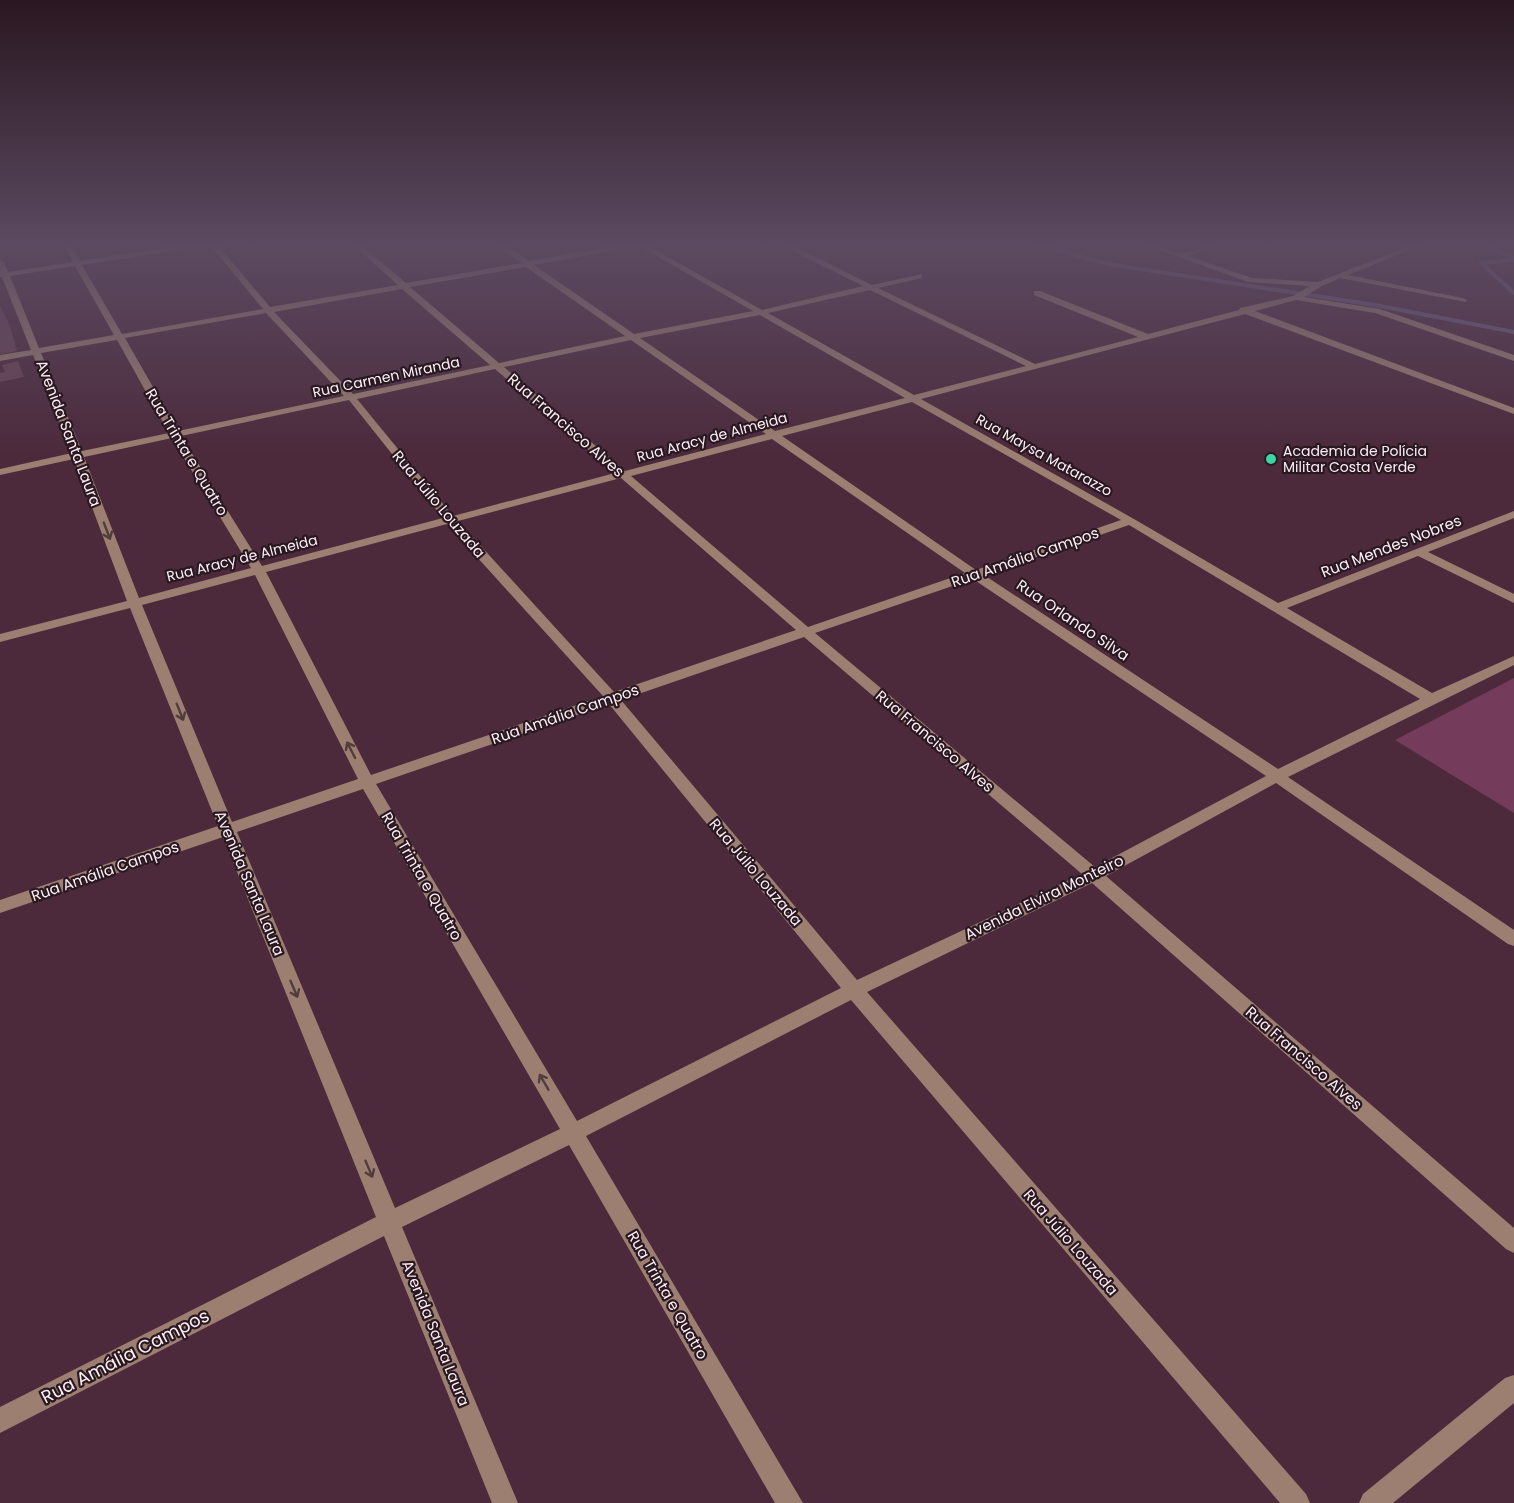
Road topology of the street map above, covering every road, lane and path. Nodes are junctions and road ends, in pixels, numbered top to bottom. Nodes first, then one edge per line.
1 (20, 313) edge
2 (105, 313) edge
3 (251, 313) edge
4 (271, 313) edge
5 (436, 313) edge
6 (598, 313) edge
7 (758, 313) joint
8 (925, 313) edge
9 (1087, 313) edge
10 (1232, 313) edge
11 (1251, 313) edge
12 (1383, 313) edge
13 (119, 337) junction
14 (632, 337) junction
15 (1147, 337) junction
16 (37, 351) junction
17 (0, 358) edge
18 (1514, 358) edge
19 (499, 367) junction
20 (1035, 367) junction
21 (352, 398) junction
22 (913, 399) junction
23 (1514, 411) edge
24 (175, 435) junction
25 (776, 436) junction
26 (78, 455) junction
27 (0, 472) edge
28 (624, 476) junction
29 (1514, 514) edge
30 (450, 520) junction
31 (1130, 521) junction
32 (1421, 553) junction
33 (258, 569) junction
34 (974, 574) junction
35 (1514, 599) edge
36 (134, 602) junction
37 (1279, 607) junction
38 (806, 632) junction
39 (0, 638) edge
40 (1514, 660) edge
41 (612, 698) junction
42 (1431, 699) junction
43 (1277, 776) junction
44 (367, 782) junction
45 (228, 829) junction
46 (1094, 874) junction
47 (0, 907) edge
48 (1514, 939) edge
49 (854, 990) junction
50 (573, 1133) junction
51 (390, 1221) junction
52 (1514, 1242) edge
53 (1514, 1387) edge
54 (0, 1420) edge
55 (505, 1503) edge
56 (790, 1503) edge
57 (1297, 1503) edge
58 (1372, 1503) edge

1 - 16 street, Avenida Santa Laura
2 - 13 street, Rua Trinta e Quatro
3 - 13 street
4 - 21 street, Rua Júlio Louzada
5 - 19 street, Rua Francisco Alves
6 - 14 street, Rua Orlando Silva
7 - 14 street, Rua Carmen Miranda
7 - 22 street, Rua Maysa Matarazzo
8 - 20 street
9 - 15 street
10 - 15 street, Rua Aracy de Almeida
11 - 23 street
12 - 18 street
13 - 16 street
13 - 24 street, Rua Trinta e Quatro
14 - 19 street, Rua Carmen Miranda
14 - 25 street, Rua Orlando Silva
15 - 20 street, Rua Aracy de Almeida
16 - 17 street
16 - 26 street, Avenida Santa Laura
19 - 21 street, Rua Carmen Miranda
19 - 28 street, Rua Francisco Alves
20 - 22 street, Rua Aracy de Almeida
21 - 24 street, Rua Carmen Miranda
21 - 30 street, Rua Júlio Louzada
22 - 25 street, Rua Aracy de Almeida
22 - 31 street, Rua Maysa Matarazzo
24 - 26 street, Rua Carmen Miranda
24 - 33 street, Rua Trinta e Quatro
25 - 28 street, Rua Aracy de Almeida
25 - 34 street, Rua Orlando Silva
26 - 27 street, Rua Carmen Miranda
26 -> 36 street, Avenida Santa Laura
28 - 30 street, Rua Aracy de Almeida
28 - 38 street, Rua Francisco Alves
29 - 32 street, Rua Mendes Nobres
30 - 33 street, Rua Aracy de Almeida
30 - 41 street, Rua Júlio Louzada
31 - 34 street, Rua Amália Campos
31 - 37 street, Rua Maysa Matarazzo
32 - 35 street
32 - 37 street, Rua Mendes Nobres
33 - 36 street, Rua Aracy de Almeida
44 -> 33 street, Rua Trinta e Quatro
34 - 38 street, Rua Amália Campos
34 - 43 street, Rua Orlando Silva
36 - 39 street, Rua Aracy de Almeida
36 -> 45 street, Avenida Santa Laura
37 - 42 street, Rua Maysa Matarazzo
38 - 41 street, Rua Amália Campos
38 - 46 street, Rua Francisco Alves
40 - 42 street, Avenida Elvira Monteiro
41 - 44 street, Rua Amália Campos
41 - 49 street, Rua Júlio Louzada
42 - 43 street, Avenida Elvira Monteiro
43 - 46 street, Avenida Elvira Monteiro
43 - 48 street, Rua Orlando Silva
44 - 45 street, Rua Amália Campos
50 -> 44 street, Rua Trinta e Quatro
45 - 47 street, Rua Amália Campos
45 -> 51 street, Avenida Santa Laura
46 - 49 street, Avenida Elvira Monteiro
46 - 52 street, Rua Francisco Alves
49 - 50 street, Avenida Elvira Monteiro
49 - 57 street, Rua Júlio Louzada
50 - 51 street, Rua Amália Campos
50 - 56 street, Rua Trinta e Quatro
51 - 54 street, Rua Amália Campos
51 - 55 street, Avenida Santa Laura
53 - 58 street

